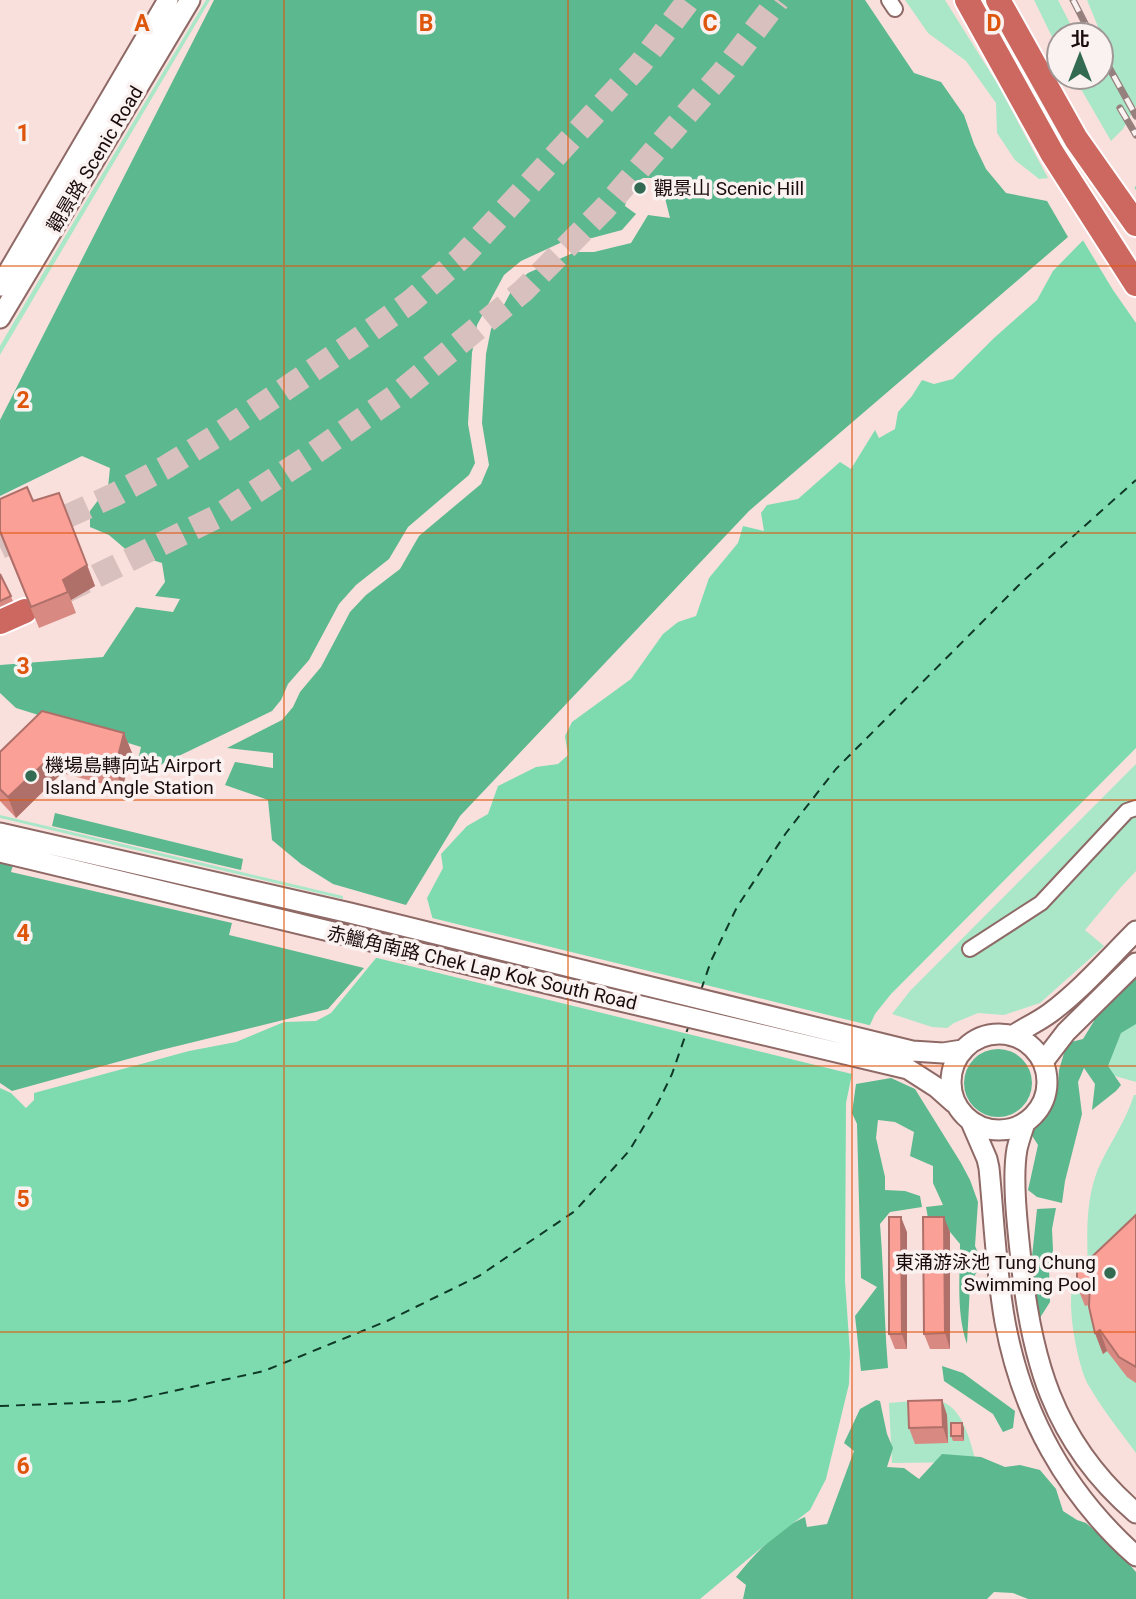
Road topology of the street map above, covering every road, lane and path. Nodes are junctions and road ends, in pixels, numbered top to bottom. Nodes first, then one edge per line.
1 (168, 0) edge
2 (190, 0) edge
3 (967, 0) edge
4 (998, 0) edge
5 (1136, 224) edge
6 (1136, 284) edge
7 (0, 286) edge
8 (0, 317) edge
9 (26, 611) edge
10 (0, 622) edge
11 (1136, 808) edge
12 (0, 833) edge
13 (0, 852) edge
14 (1136, 931) edge
15 (970, 948) dead end
16 (1136, 963) edge
17 (1012, 1036) junction
18 (962, 1050) junction
19 (910, 1060) junction
20 (1043, 1062) junction
21 (954, 1103) junction
22 (971, 1122) junction
23 (1025, 1123) junction
24 (1136, 1513) edge
25 (1136, 1556) edge

1 - 7 main road, 觀景路 Scenic Road
2 - 8 main road, 觀景路 Scenic Road
3 - 6 highway
4 - 5 highway
9 - 10 highway
11 - 15 street
12 - 19 main road, 赤鱲角南路 Chek Lap Kok South Road
13 - 19 main road, 赤鱲角南路 Chek Lap Kok South Road
14 - 17 main road
16 - 20 main road
17 - 18 main road
17 - 20 main road
18 - 19 main road, 赤鱲角南路 Chek Lap Kok South Road
18 - 21 main road
19 - 21 main road, 赤鱲角南路 Chek Lap Kok South Road
20 - 23 main road
21 - 22 main road
22 - 23 main road
22 - 25 main road
23 - 24 main road

